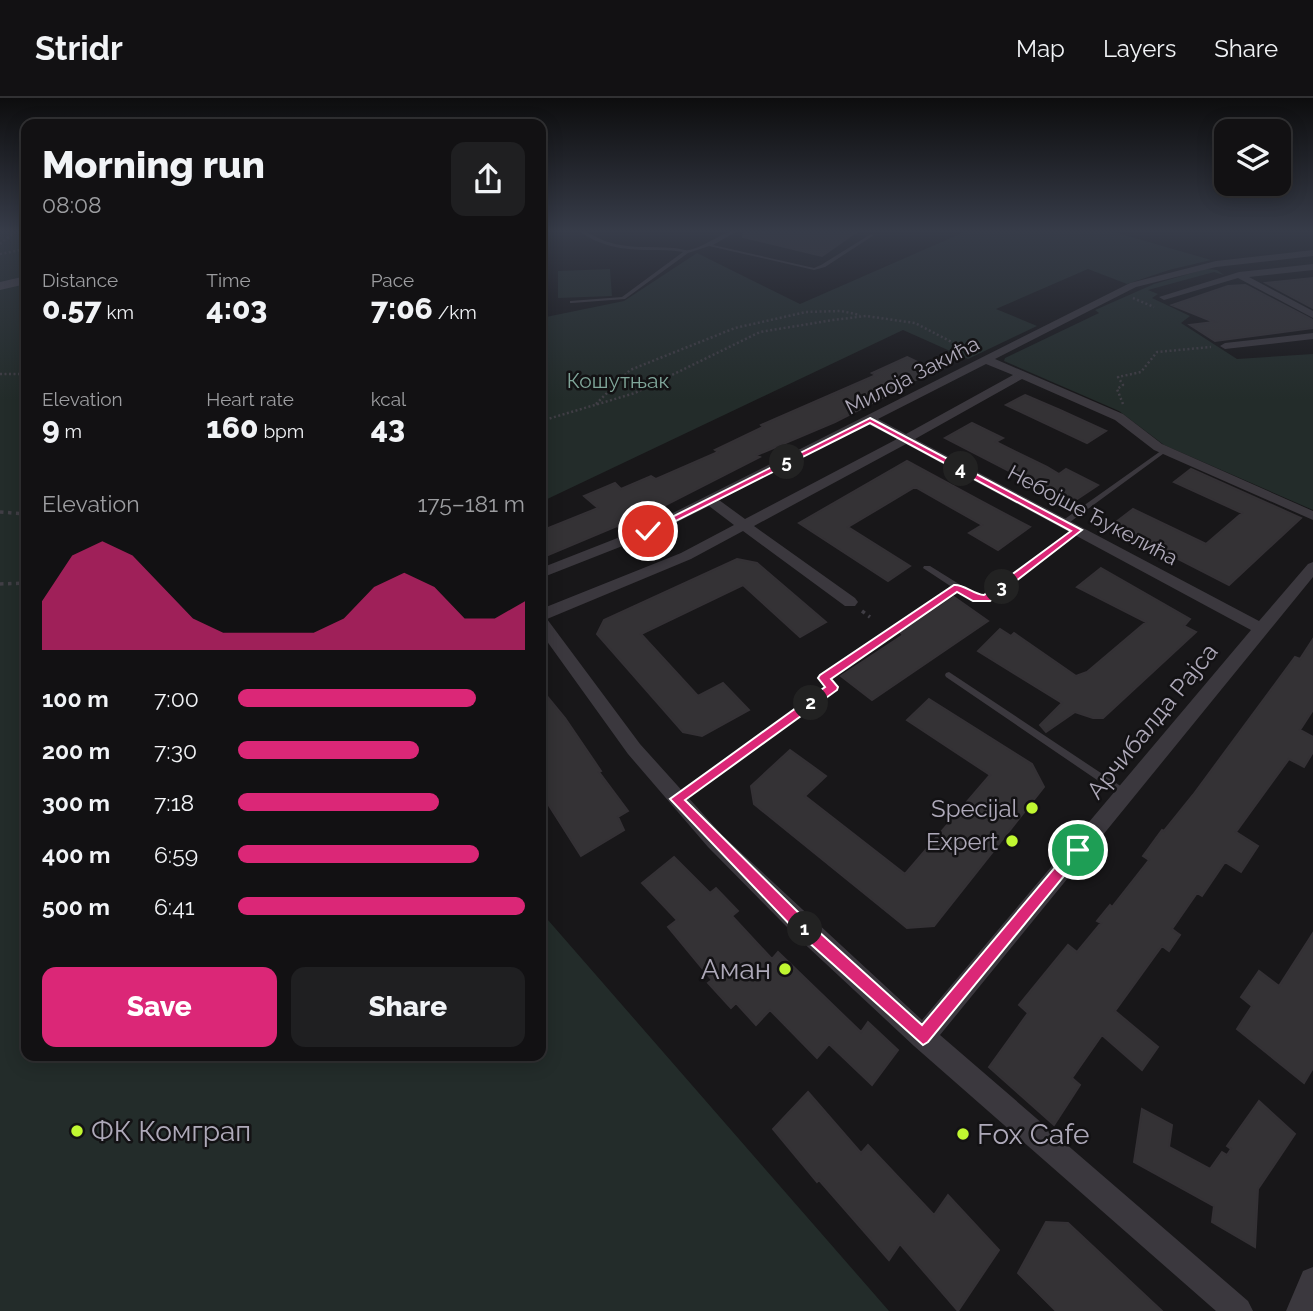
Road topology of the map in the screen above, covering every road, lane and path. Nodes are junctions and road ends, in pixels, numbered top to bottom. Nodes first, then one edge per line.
1 (639, 287) edge
2 (1130, 287) edge
3 (1199, 287) edge
4 (1260, 287) edge
5 (1164, 297) dead end
6 (572, 302) dead end
7 (1313, 315) edge
8 (866, 316) junction
9 (1313, 336) edge
10 (1226, 346) joint
11 (987, 360) junction
12 (0, 374) edge
13 (21, 374) edge
14 (1021, 375) junction
15 (595, 405) junction
16 (1119, 417) junction
17 (546, 420) edge
18 (870, 420) junction
19 (905, 439) junction
20 (1165, 450) junction
21 (710, 501) junction
22 (0, 512) edge
23 (21, 514) edge
24 (1313, 516) edge
25 (744, 524) junction
26 (1071, 527) junction
27 (1313, 567) edge
28 (927, 568) dead end
29 (546, 571) edge
30 (21, 583) edge
31 (0, 584) edge
32 (957, 587) junction
33 (850, 602) dead end
34 (546, 613) edge
35 (1260, 628) junction
36 (546, 629) edge
37 (949, 675) dead end
38 (833, 687) joint
39 (1126, 795) junction
40 (676, 799) junction
41 (923, 1037) junction
42 (1313, 1281) edge
43 (1238, 1311) edge
44 (1301, 1311) edge

1 - 6 lane
2 - 11 street, Милоја Закића
3 - 5 street
4 - 7 street
8 - 11 path
8 - 15 path
8 - 15 path
9 - 10 street
10 - 16 path
11 - 14 street
11 - 18 street, Милоја Закића
12 - 13 path
14 - 16 street
14 - 19 street
15 - 17 path
16 - 20 street
18 - 19 street, Небојше Ђукелића
18 - 21 street, Милоја Закића
19 - 25 street
19 - 26 street, Небојше Ђукелића
20 - 24 street
20 - 26 lane
21 - 25 street
21 - 29 street, Милоја Закића
22 - 23 path
25 - 33 street
25 - 34 street
26 - 32 lane
26 - 35 street, Небојше Ђукелића
27 - 35 street, Арчибалда Рајса
28 - 32 lane
30 - 31 path
32 - 38 path
35 - 39 street, Арчибалда Рајса
36 - 40 street
37 - 39 lane
38 - 40 lane
39 - 41 street, Арчибалда Рајса
40 - 41 street
41 - 43 street
42 - 44 street

